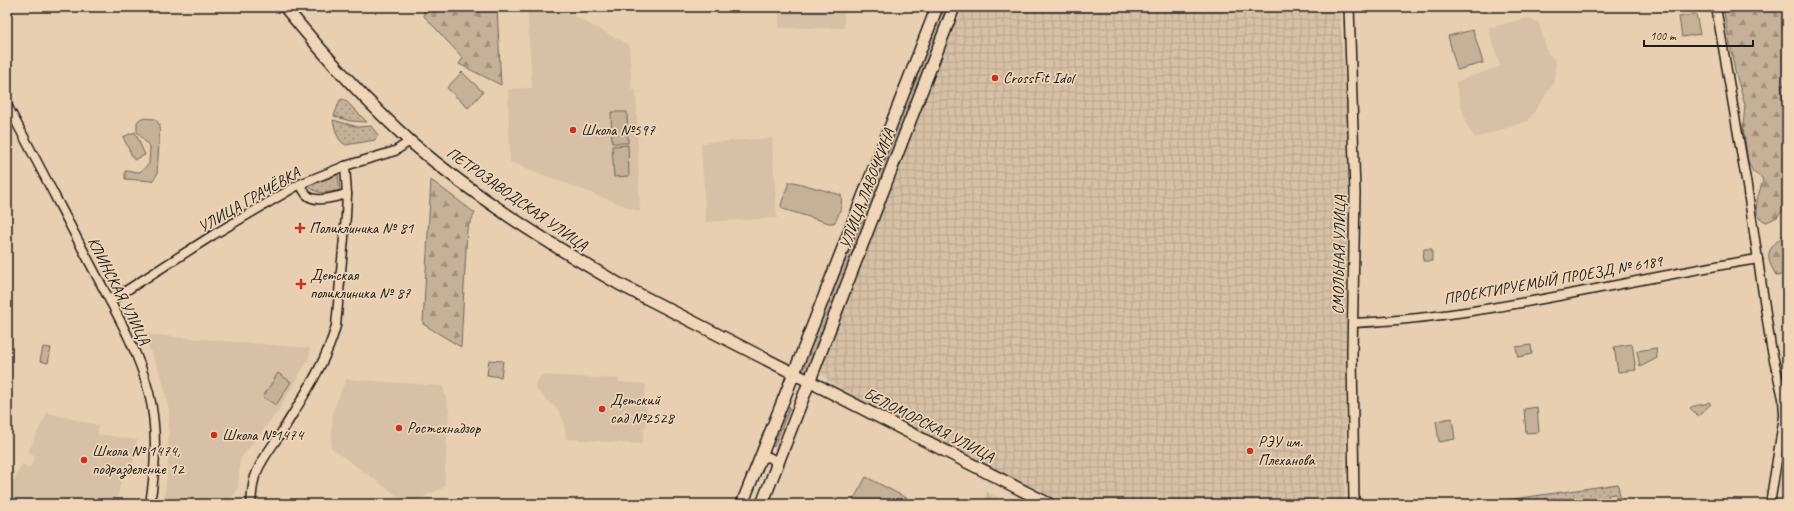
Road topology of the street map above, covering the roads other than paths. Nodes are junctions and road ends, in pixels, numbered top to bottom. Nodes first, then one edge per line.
1 (285, 7) edge
2 (937, 7) edge
3 (954, 7) edge
4 (1349, 7) edge
5 (1716, 7) edge
6 (7, 105) edge
7 (410, 141) junction
8 (345, 166) junction
9 (300, 184) junction
10 (347, 194) junction
11 (1758, 259) junction
12 (110, 302) junction
13 (1353, 323) junction
14 (794, 374) junction
15 (810, 382) junction
16 (758, 462) junction
17 (776, 469) junction
18 (150, 504) edge
19 (251, 504) edge
20 (742, 504) edge
21 (762, 504) edge
22 (1049, 504) edge
23 (1354, 504) edge
24 (1770, 504) edge

1 - 7 main road, ПЕТРОЗАВОДСКАЯ УЛИЦА
2 - 14 main road, УЛИЦА ЛАВОЧКИНА
3 - 15 main road, УЛИЦА ЛАВОЧКИНА
4 - 13 street, СМОЛЬНАЯ УЛИЦА
5 - 11 street
6 - 12 street, КЛИНСКАЯ УЛИЦА
7 - 8 street, УЛИЦА ГРАЧЁВКА
7 - 14 main road, ПЕТРОЗАВОДСКАЯ УЛИЦА
8 - 9 street, УЛИЦА ГРАЧЁВКА
8 - 10 street
9 - 10 street
9 - 12 street, УЛИЦА ГРАЧЁВКА
10 - 19 street
11 - 13 street, ПРОЕКТИРУЕМЫЙ ПРОЕЗД № 6189
11 - 24 street
12 - 18 street, КЛИНСКАЯ УЛИЦА
13 - 23 street, СМОЛЬНАЯ УЛИЦА
14 - 15 main road, БЕЛОМОРСКАЯ УЛИЦА
14 - 16 main road, УЛИЦА ЛАВОЧКИНА
15 - 17 main road, УЛИЦА ЛАВОЧКИНА
15 - 22 main road, БЕЛОМОРСКАЯ УЛИЦА
16 - 17 street
16 - 20 main road, УЛИЦА ЛАВОЧКИНА
17 - 21 main road, УЛИЦА ЛАВОЧКИНА

